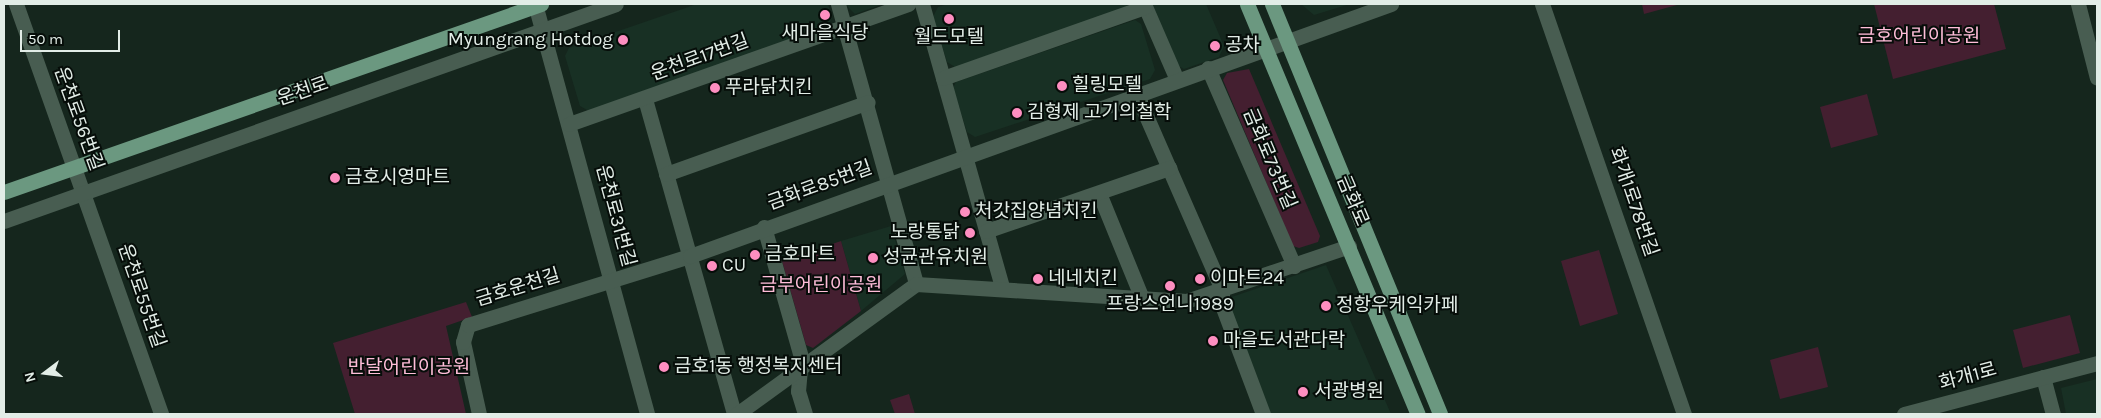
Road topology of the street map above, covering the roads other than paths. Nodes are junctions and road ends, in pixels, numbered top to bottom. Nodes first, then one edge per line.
1 (16, 4) edge
2 (537, 4) edge
3 (616, 4) edge
4 (838, 4) edge
5 (908, 4) edge
6 (922, 4) edge
7 (1247, 4) edge
8 (1272, 4) edge
9 (1391, 4) edge
10 (1542, 4) edge
11 (2078, 4) edge
12 (1144, 5) edge
13 (844, 26) junction
14 (543, 30) junction
15 (1287, 39) junction
16 (1264, 48) junction
17 (1208, 68) junction
18 (943, 78) junction
19 (2097, 78) edge
20 (1177, 80) junction
21 (1138, 95) junction
22 (645, 99) junction
23 (868, 102) junction
24 (569, 124) junction
25 (965, 154) junction
26 (74, 166) junction
27 (1169, 168) junction
28 (666, 174) junction
29 (890, 182) junction
30 (83, 191) junction
31 (4, 192) edge
32 (1099, 192) junction
33 (4, 220) edge
34 (764, 227) junction
35 (986, 231) junction
36 (1350, 246) junction
37 (690, 256) junction
38 (1294, 266) junction
39 (612, 280) junction
40 (916, 284) junction
41 (1002, 287) junction
42 (1222, 290) junction
43 (1142, 296) junction
44 (2097, 363) edge
45 (799, 369) junction
46 (2043, 377) junction
47 (161, 414) edge
48 (479, 414) edge
49 (647, 414) edge
50 (736, 414) edge
51 (805, 414) edge
52 (1263, 414) edge
53 (1418, 414) edge
54 (1440, 414) edge
55 (1684, 414) edge
56 (1904, 414) edge
57 (2053, 414) edge

1 - 26 street, 운천로56번길
2 - 14 street, 운천로31번길
2 - 26 main road, 운천로
3 - 14 street, 운천로
4 - 13 street
5 - 13 street
6 - 18 street
7 - 16 main road, 금화로
8 - 15 main road, 금화로
9 - 15 street, 금화로85번길
10 - 55 street, 화개1로78번길
11 - 19 street
12 - 18 street
12 - 20 street
13 - 22 street, 운천로17번길
13 - 23 street
14 - 24 street, 운천로31번길
14 - 30 street, 운천로
15 - 16 street, 금화로85번길
15 - 54 main road, 금화로
16 - 17 street, 금화로85번길
16 - 36 main road, 금화로
17 - 20 street, 금화로85번길
17 - 38 street, 금화로73번길
18 - 25 street
20 - 21 street, 금화로85번길
21 - 25 street, 금화로85번길
21 - 27 street
22 - 24 street, 운천로17번길
22 - 28 street
23 - 28 street
23 - 29 street
24 - 39 street, 운천로31번길
25 - 29 street, 금화로85번길
25 - 35 street
26 - 30 street, 운천로56번길
26 - 31 main road, 운천로
27 - 32 street
27 - 42 street
28 - 37 street
29 - 34 street, 금화로85번길
29 - 40 street
30 - 33 street, 운천로
30 - 47 street, 운천로55번길
32 - 35 street
32 - 43 street
34 - 37 street, 금화로85번길
34 - 45 street
35 - 41 street
36 - 38 street
36 - 53 main road, 금화로
37 - 39 street, 금화로85번길
37 - 50 street
38 - 42 street
39 - 48 street, 금호운천길
39 - 49 street, 운천로31번길
40 - 41 street
40 - 45 street
41 - 43 street
42 - 43 street
42 - 52 street
44 - 46 street, 화개1로
45 - 50 street
45 - 51 street
46 - 56 street, 화개1로
46 - 57 street

